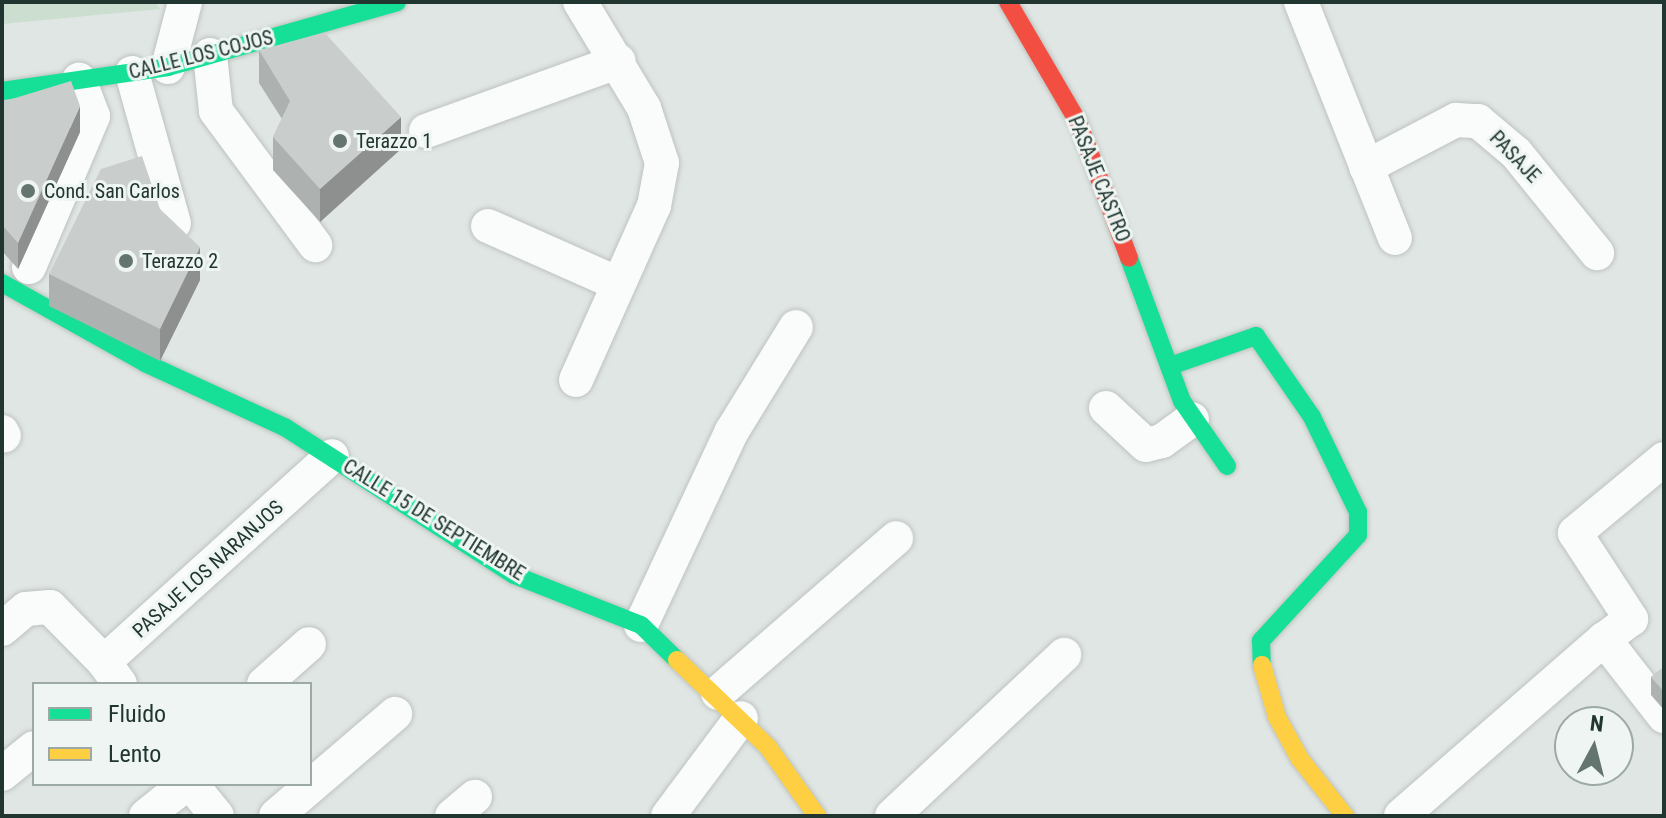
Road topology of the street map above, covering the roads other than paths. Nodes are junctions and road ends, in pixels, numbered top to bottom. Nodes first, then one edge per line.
1 (185, 2) edge
2 (397, 2) edge
3 (580, 2) edge
4 (1008, 2) edge
5 (1301, 2) edge
6 (210, 55) junction
7 (619, 61) junction
8 (168, 67) junction
9 (132, 73) junction
10 (79, 80) junction
11 (2, 91) edge
12 (426, 131) dead end
13 (1366, 167) junction
14 (174, 223) edge
15 (488, 226) dead end
16 (1395, 238) dead end
17 (315, 245) dead end
18 (1597, 253) dead end
19 (619, 284) junction
20 (13, 289) edge
21 (796, 327) dead end
22 (1173, 365) junction
23 (576, 380) dead end
24 (1106, 408) dead end
25 (1192, 419) junction
26 (332, 456) junction
27 (1664, 459) edge
28 (1227, 466) dead end
29 (896, 538) dead end
30 (641, 625) junction
31 (2, 629) edge
32 (1604, 639) junction
33 (309, 644) dead end
34 (1064, 655) dead end
35 (113, 677) edge
36 (266, 682) edge
37 (729, 705) junction
38 (395, 714) dead end
39 (1664, 716) edge
40 (32, 750) edge
41 (2, 774) edge
42 (312, 785) edge
43 (186, 786) edge
44 (191, 786) edge
45 (311, 786) edge
46 (812, 814) edge
47 (146, 816) edge
48 (217, 816) edge
49 (276, 816) edge
50 (668, 816) edge
51 (892, 816) edge
52 (1345, 816) edge
53 (1401, 816) edge

1 - 8 street
2 - 6 street, CALLE LOS COJOS
3 - 7 street
4 - 22 street, PASAJE CASTRO
5 - 13 street
6 - 8 street, CALLE LOS COJOS
6 - 17 street
7 - 12 street
7 - 19 street
8 - 9 street, CALLE LOS COJOS
9 - 10 street, CALLE LOS COJOS
9 - 14 street
10 - 11 street, CALLE LOS COJOS
10 - 20 street
13 - 16 street
13 - 18 street, PASAJE
15 - 19 street
19 - 23 street
20 - 26 street, CALLE 15 DE SEPTIEMBRE
21 - 30 street
22 - 25 street, PASAJE CASTRO
22 - 52 street
24 - 25 street
25 - 28 street, PASAJE CASTRO
26 - 30 street, CALLE 15 DE SEPTIEMBRE
26 - 35 street, PASAJE LOS NARANJOS
27 - 32 street
29 - 37 street
30 - 37 street, CALLE 15 DE SEPTIEMBRE
31 - 35 street
32 - 39 street
32 - 53 street
33 - 36 street
34 - 51 street
37 - 46 street, CALLE 15 DE SEPTIEMBRE
37 - 50 street
38 - 42 street
40 - 41 street
43 - 47 street
44 - 48 street
45 - 49 street

